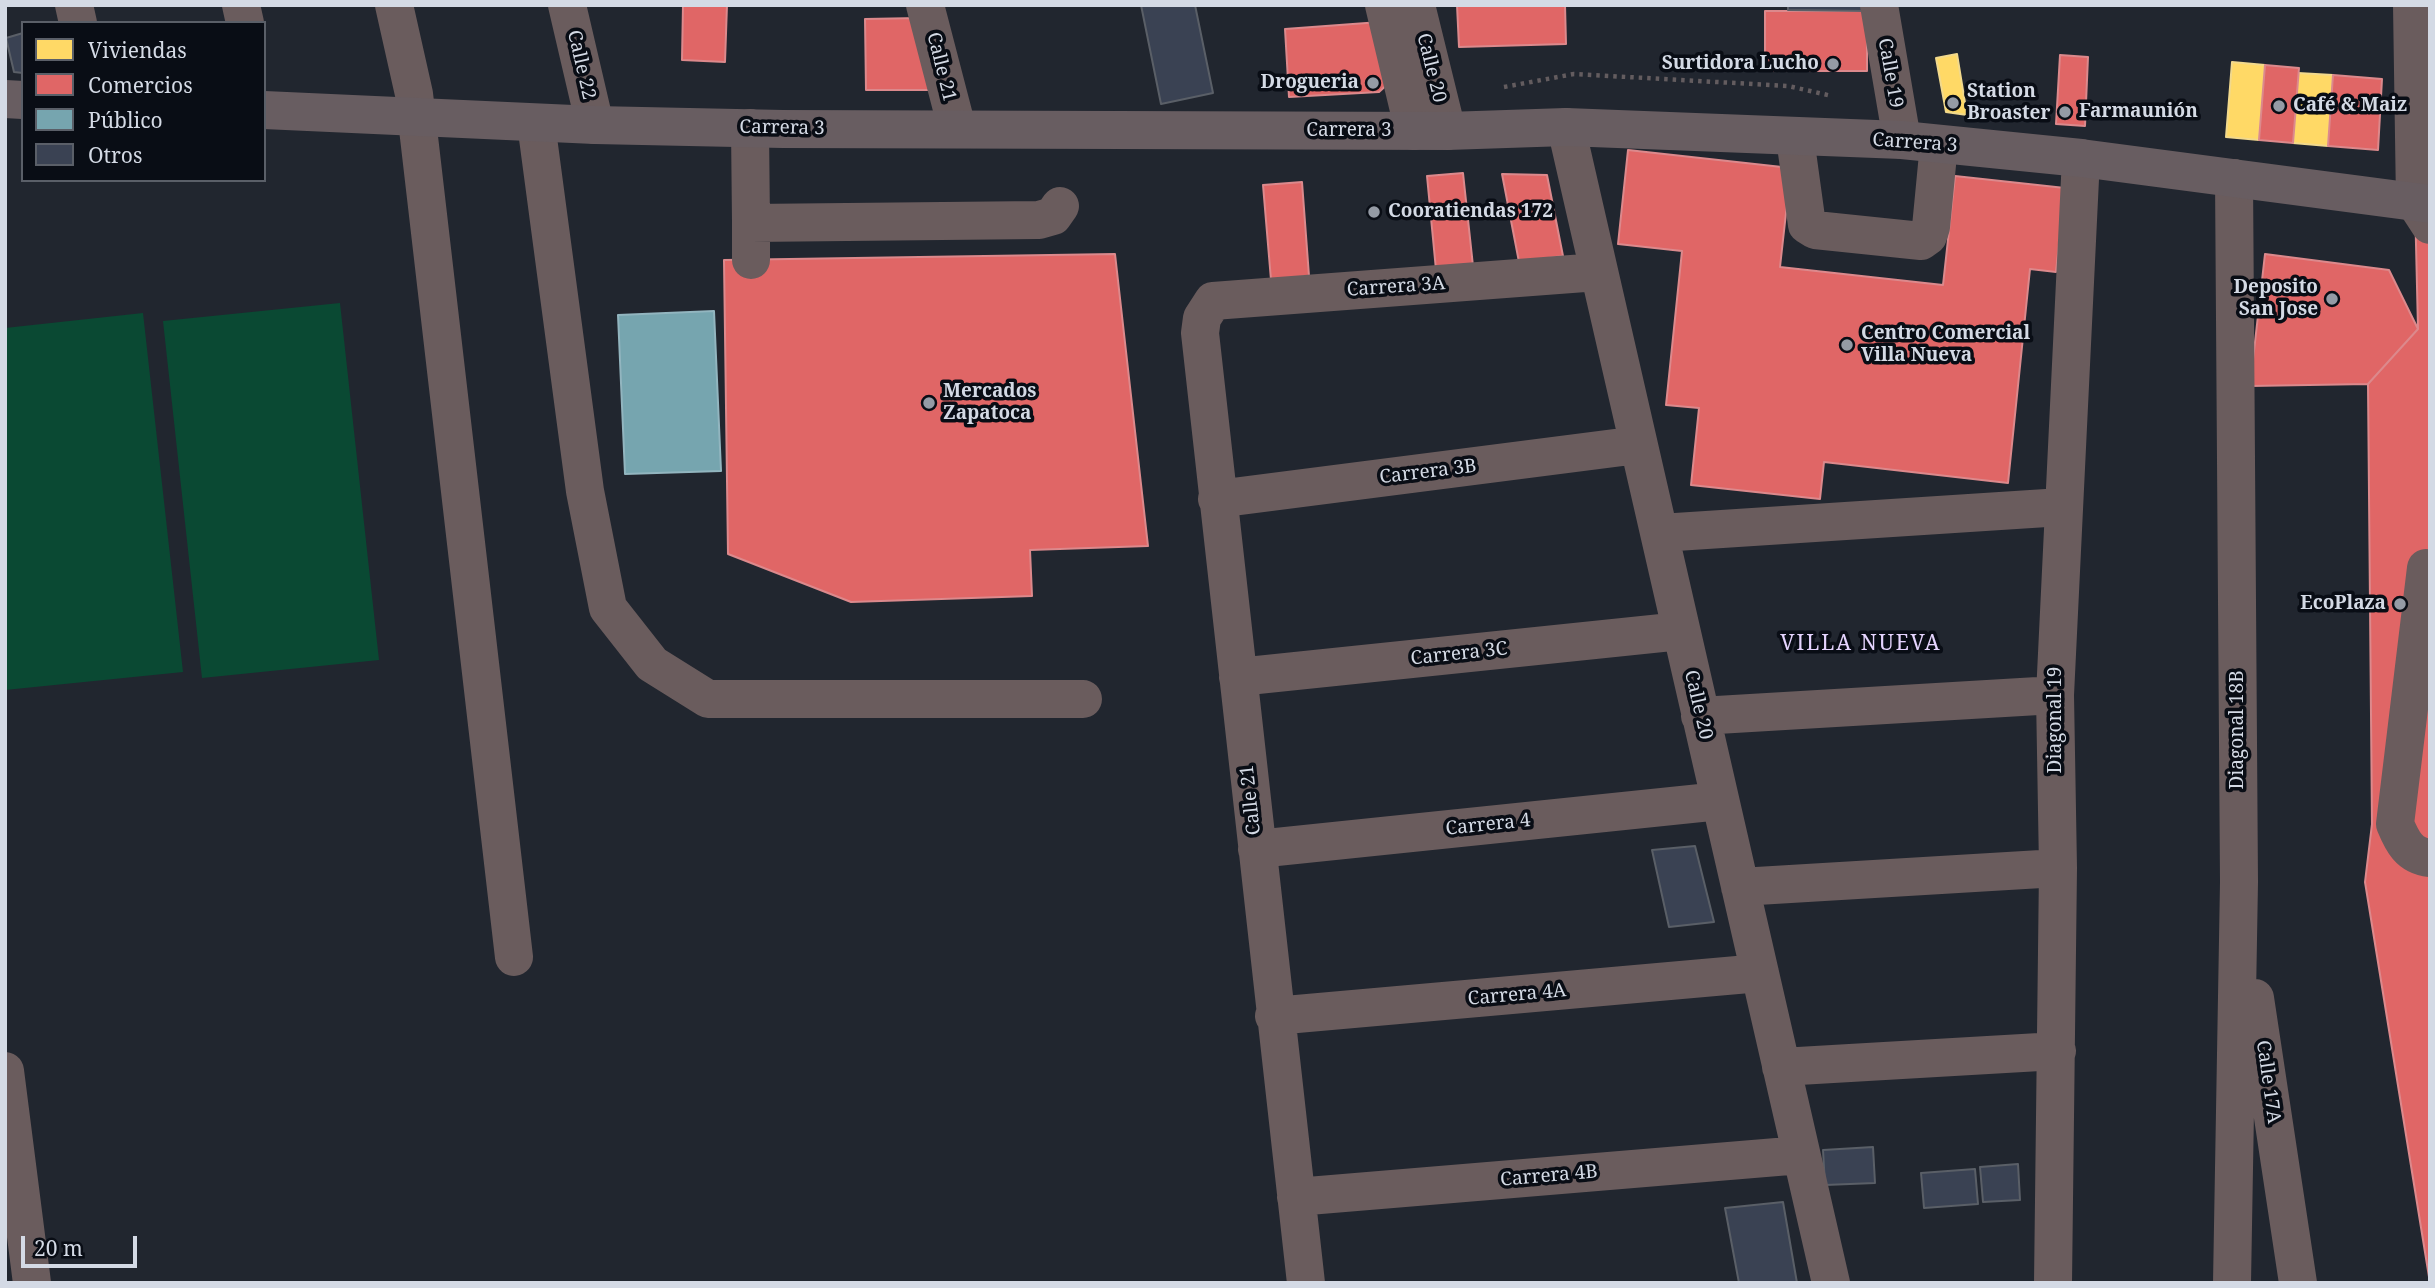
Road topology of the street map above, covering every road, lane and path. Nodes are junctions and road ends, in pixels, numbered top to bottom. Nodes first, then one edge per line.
1 (394, 5) edge
2 (567, 5) edge
3 (925, 5) edge
4 (1384, 5) edge
5 (1416, 5) edge
6 (1879, 5) edge
7 (2412, 5) edge
8 (266, 110) edge
9 (416, 118) junction
10 (536, 123) junction
11 (595, 125) junction
12 (1566, 127) junction
13 (750, 128) junction
14 (957, 128) junction
15 (1430, 131) junction
16 (1795, 138) junction
17 (1902, 140) junction
18 (1939, 144) junction
19 (2081, 158) junction
20 (2234, 178) junction
21 (1060, 206) dead end
22 (2425, 210) edge
23 (1598, 272) junction
24 (1202, 318) joint
25 (1638, 445) junction
26 (1217, 499) junction
27 (2062, 507) junction
28 (1660, 533) junction
29 (2426, 569) dead end
30 (1681, 631) junction
31 (1238, 677) junction
32 (2055, 695) junction
33 (1083, 699) dead end
34 (1700, 716) junction
35 (1720, 801) junction
36 (1257, 849) junction
37 (2430, 858) edge
38 (2058, 869) junction
39 (2239, 882) junction
40 (1740, 887) junction
41 (514, 957) dead end
42 (1760, 973) junction
43 (1274, 1016) junction
44 (2057, 1051) junction
45 (1781, 1067) junction
46 (5, 1071) edge
47 (1801, 1155) junction
48 (1296, 1197) junction
49 (32, 1283) edge
50 (1306, 1283) edge
51 (1831, 1283) edge
52 (2053, 1283) edge
53 (2232, 1283) edge
54 (2298, 1283) edge

1 - 9 street
2 - 11 street, Calle 22
3 - 14 street, Calle 21
4 - 15 street, Calle 20
5 - 15 street, Calle 20
6 - 17 street, Calle 19
7 - 22 street
8 - 9 main road, Carrera 3
9 - 10 main road, Carrera 3
9 - 41 street
10 - 11 main road, Carrera 3
10 - 33 street
11 - 13 main road, Carrera 3
12 - 15 main road, Carrera 3
12 - 16 main road, Carrera 3
12 - 23 street, Calle 20
13 - 14 main road, Carrera 3
13 - 21 street
14 - 15 main road, Carrera 3
16 - 17 main road, Carrera 3
16 - 18 street
17 - 18 main road, Carrera 3
18 - 19 main road, Carrera 3
19 - 20 main road, Carrera 3
19 - 27 street, Diagonal 19
20 - 22 main road, Carrera 3
20 - 39 street, Diagonal 18B
23 - 24 street, Carrera 3A
23 - 25 street, Calle 20
24 - 26 street, Calle 21
25 - 26 street, Carrera 3B
25 - 28 street, Calle 20
26 - 31 street, Calle 21
27 - 28 street
27 - 32 street, Diagonal 19
28 - 30 street, Calle 20
29 - 37 street
30 - 31 street, Carrera 3C
30 - 34 street, Calle 20
31 - 36 street, Calle 21
32 - 34 street
32 - 38 street, Diagonal 19
34 - 35 street, Calle 20
35 - 36 street, Carrera 4
35 - 40 street, Calle 20
36 - 43 street, Calle 21
38 - 40 street
38 - 44 street, Diagonal 19
39 - 53 street, Diagonal 18B
39 - 54 street, Calle 17A
40 - 42 street, Calle 20
42 - 43 street, Carrera 4A
42 - 45 street, Calle 20
43 - 48 street, Calle 21
44 - 45 street
44 - 52 street, Diagonal 19
45 - 47 street, Calle 20
46 - 49 street
47 - 48 street, Carrera 4B
47 - 51 street, Calle 20
48 - 50 street, Calle 21

